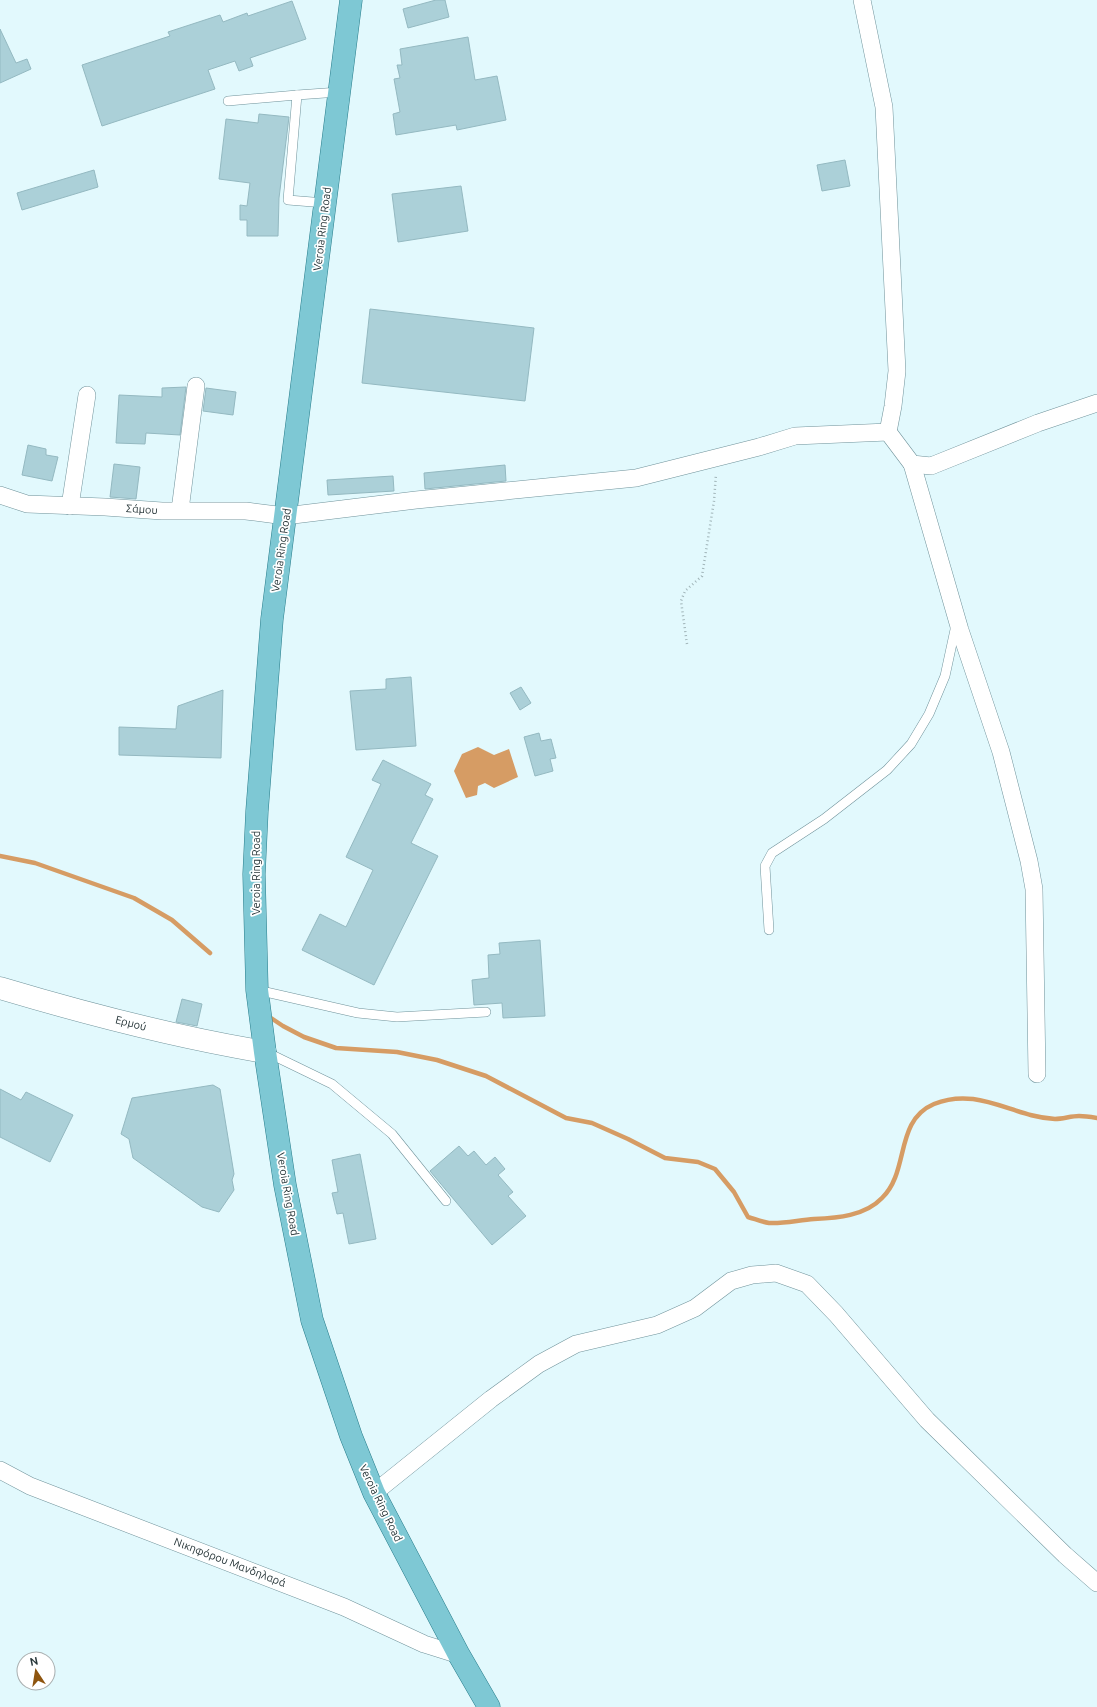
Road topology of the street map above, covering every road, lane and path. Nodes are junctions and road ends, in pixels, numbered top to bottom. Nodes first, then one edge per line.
1 (351, 0) edge
2 (862, 0) edge
3 (340, 92) junction
4 (297, 95) junction
5 (228, 101) dead end
6 (325, 203) junction
7 (196, 386) dead end
8 (87, 395) dead end
9 (1097, 403) edge
10 (888, 432) junction
11 (718, 457) junction
12 (912, 464) junction
13 (0, 495) edge
14 (70, 506) junction
15 (180, 510) junction
16 (285, 516) junction
17 (958, 618) junction
18 (687, 644) dead end
19 (769, 930) dead end
20 (0, 988) edge
21 (257, 990) junction
22 (486, 1012) dead end
23 (264, 1052) junction
24 (1037, 1074) dead end
25 (446, 1201) dead end
26 (0, 1470) edge
27 (374, 1492) junction
28 (1097, 1583) edge
29 (459, 1656) junction
30 (489, 1707) edge

1 - 3 main road, Verοia Ring Road
2 - 10 street
3 - 4 lane
3 - 6 main road, Verοia Ring Road
4 - 5 lane
4 - 6 lane
6 - 16 main road, Verοia Ring Road
7 - 15 street
8 - 14 street
9 - 12 street
10 - 11 street, Σάμου
10 - 12 street
11 - 16 street, Σάμου
11 - 18 path
12 - 17 street
13 - 14 street, Σάμου
14 - 15 street, Σάμου
15 - 16 street, Σάμου
16 - 21 main road, Verοia Ring Road
17 - 19 lane
17 - 24 street
20 - 23 street, Ερμού
21 - 22 lane
21 - 23 main road, Verοia Ring Road
23 - 25 lane
23 - 27 main road, Verοia Ring Road
26 - 29 street, Νικηφόρου Μανδηλαρά
27 - 28 street
27 - 29 main road, Verοia Ring Road
29 - 30 main road, Verοia Ring Road

